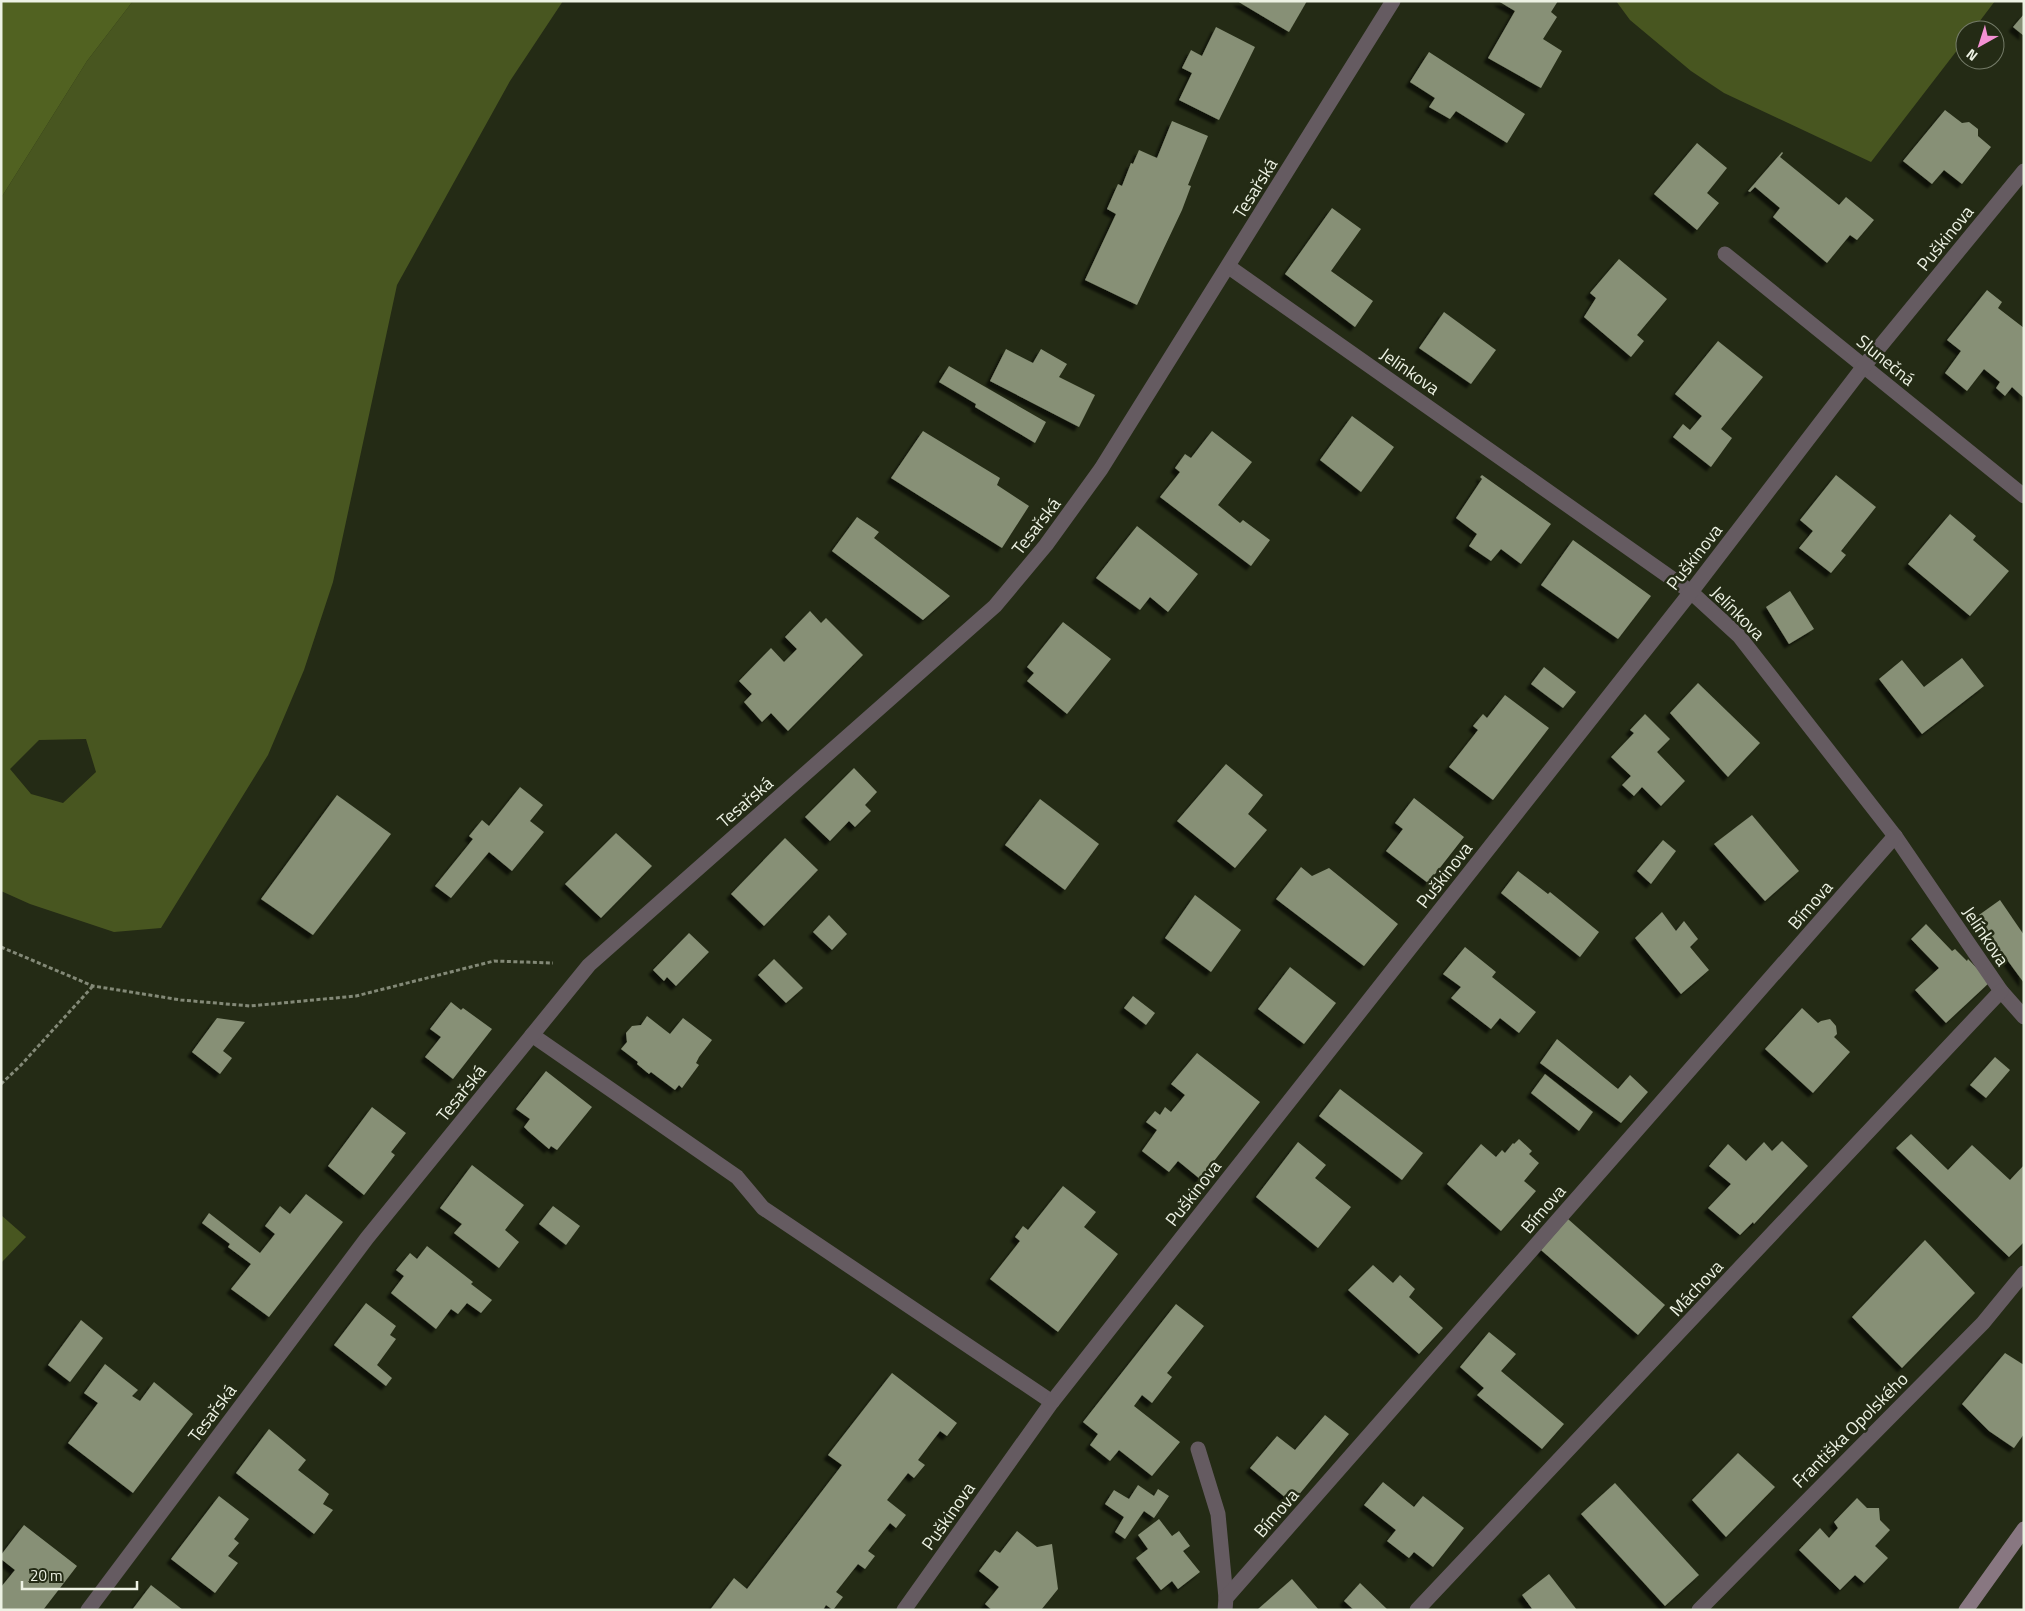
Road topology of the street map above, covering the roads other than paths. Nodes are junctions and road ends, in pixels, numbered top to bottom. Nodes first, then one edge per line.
1 (1393, 1) edge
2 (2024, 171) edge
3 (1725, 254) dead end
4 (1229, 267) junction
5 (1864, 366) junction
6 (2024, 496) edge
7 (1691, 592) junction
8 (1895, 836) junction
9 (2001, 991) junction
10 (2024, 1017) edge
11 (532, 1036) junction
12 (2024, 1273) edge
13 (1052, 1402) junction
14 (1198, 1449) dead end
15 (2024, 1529) edge
16 (1226, 1604) edge
17 (88, 1610) edge
18 (904, 1610) edge
19 (1417, 1610) edge
20 (1699, 1610) edge
21 (1966, 1610) edge

1 - 4 street, Tesařská
2 - 5 street, Puškinova
3 - 5 street, Slunečná
4 - 7 street, Jelínkova
4 - 11 street, Tesařská
5 - 6 street, Slunečná
5 - 7 street, Puškinova
7 - 8 street, Jelínkova
7 - 13 street, Puškinova
8 - 9 street, Jelínkova
8 - 16 street, Bímova
9 - 10 street, Jelínkova
9 - 19 street, Máchova
11 - 13 street
11 - 17 street, Tesařská
12 - 20 street, Františka Opolského
13 - 18 street, Puškinova
14 - 16 street
15 - 21 main road

